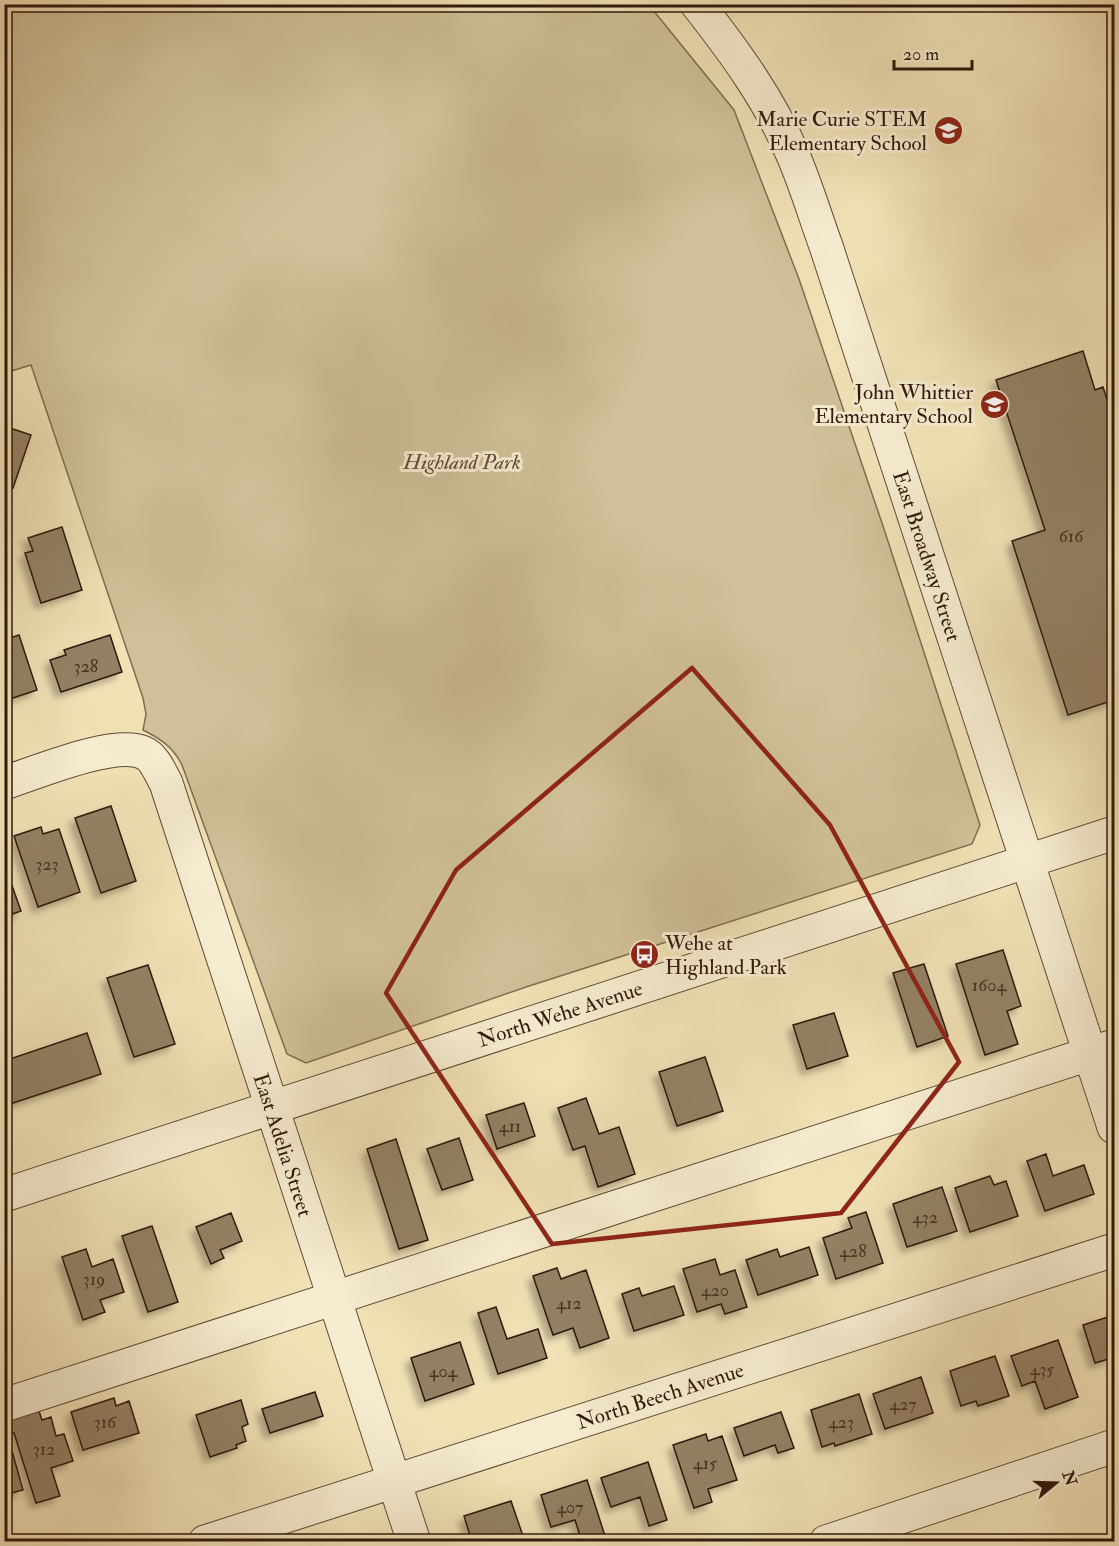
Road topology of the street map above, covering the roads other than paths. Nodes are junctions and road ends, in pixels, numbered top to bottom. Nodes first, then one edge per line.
1 (698, 4) edge
2 (4, 783) edge
3 (1114, 833) edge
4 (1027, 862) junction
5 (1102, 1050) edge
6 (271, 1108) junction
7 (1114, 1127) edge
8 (4, 1195) edge
9 (1114, 1250) edge
10 (334, 1299) junction
11 (4, 1405) edge
12 (1114, 1446) edge
13 (394, 1481) junction
14 (205, 1542) edge
15 (414, 1542) edge
16 (826, 1542) edge

1 - 4 street, East Broadway Street
2 - 6 street, East Adelia Street
3 - 4 street, North Wehe Avenue
4 - 5 street, East Broadway Street
4 - 6 street, North Wehe Avenue
5 - 7 street, East Broadway Street
5 - 10 street
6 - 8 street, North Wehe Avenue
6 - 10 street, East Adelia Street
9 - 13 street, North Beech Avenue
10 - 11 street
10 - 13 street, East Adelia Street
12 - 16 street
13 - 14 street, North Beech Avenue
13 - 15 street, East Adelia Street

